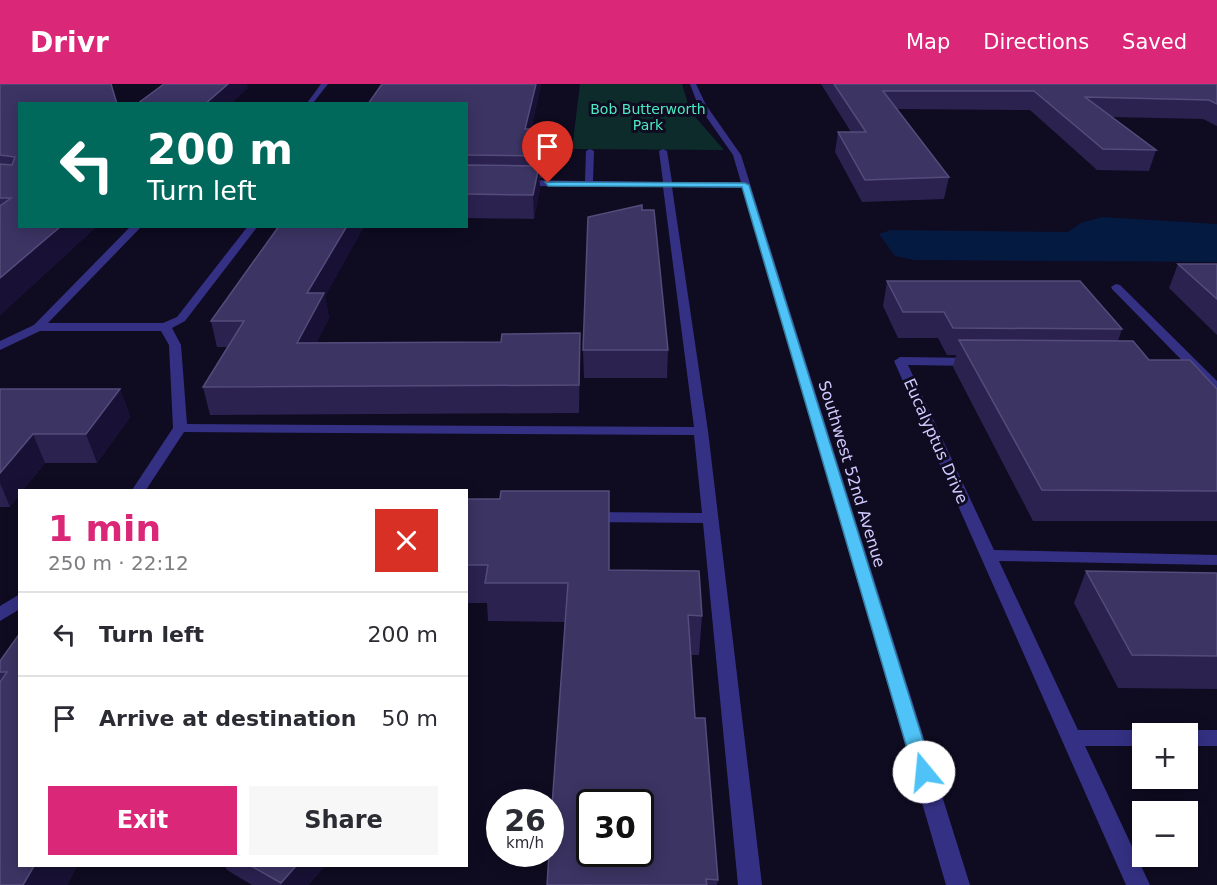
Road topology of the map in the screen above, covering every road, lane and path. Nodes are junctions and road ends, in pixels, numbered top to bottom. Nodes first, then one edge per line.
1 (325, 84) edge
2 (693, 84) edge
3 (310, 102) edge
4 (590, 151) dead end
5 (663, 151) dead end
6 (511, 183) edge
7 (589, 184) junction
8 (668, 184) junction
9 (745, 185) junction
10 (134, 228) edge
11 (251, 228) edge
12 (1116, 287) dead end
13 (38, 327) junction
14 (165, 327) junction
15 (0, 346) edge
16 (993, 362) edge
17 (1167, 362) edge
18 (1191, 362) junction
19 (1217, 388) edge
20 (180, 428) junction
21 (701, 431) junction
22 (140, 489) edge
23 (571, 517) edge
24 (710, 518) junction
25 (987, 555) junction
26 (1217, 560) edge
27 (18, 602) edge
28 (0, 615) edge
29 (1071, 738) junction
30 (1132, 738) edge
31 (1198, 738) edge
32 (1217, 738) edge
33 (750, 885) edge
34 (958, 885) edge
35 (1138, 885) edge

1 - 3 street
2 - 9 street, Southwest 52nd Avenue
4 - 7 street
5 - 8 street
6 - 7 street
7 - 8 street
8 - 9 street
8 - 21 street
9 - 34 street, Southwest 52nd Avenue
10 - 13 street
11 - 14 street
12 - 18 street
13 - 14 street
13 - 15 street
14 - 20 street
16 - 25 street, Eucalyptus Drive
17 - 18 street
18 - 19 street
20 - 21 street
20 - 22 street
21 - 24 street
23 - 24 street
24 - 33 street
25 - 26 street
25 - 29 street, Eucalyptus Drive
27 - 28 street
29 - 30 street
29 - 35 street, Eucalyptus Drive
31 - 32 street

